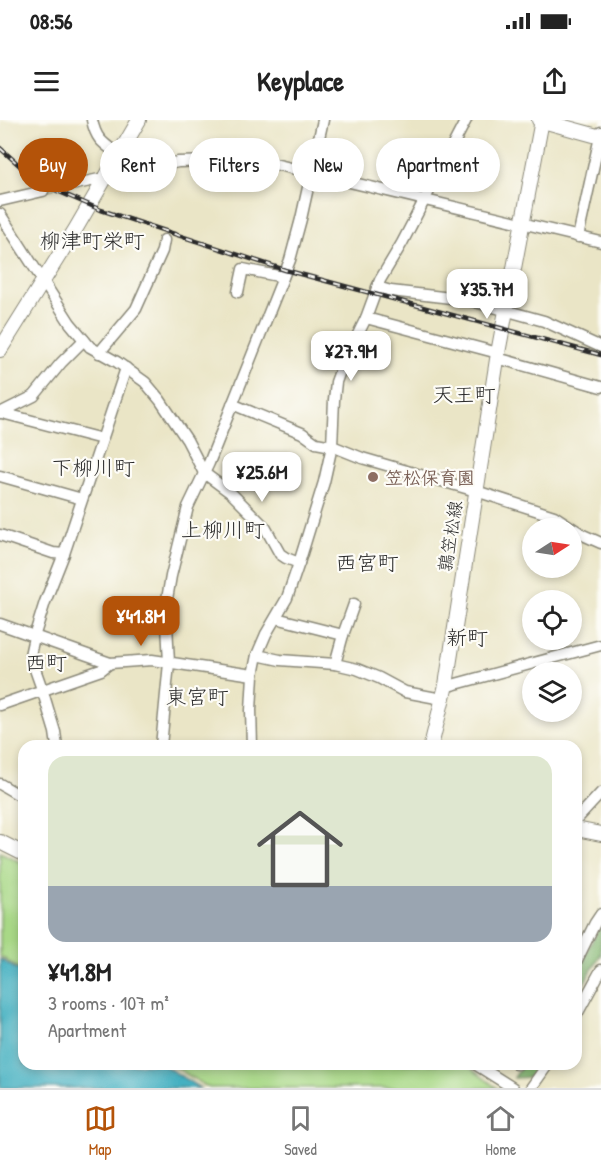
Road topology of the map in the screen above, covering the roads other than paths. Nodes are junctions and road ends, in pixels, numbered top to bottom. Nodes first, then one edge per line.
1 (92, 120) edge
2 (139, 120) edge
3 (323, 120) edge
4 (466, 120) edge
5 (541, 120) edge
6 (601, 136) edge
7 (128, 138) edge
8 (319, 138) edge
9 (100, 142) edge
10 (177, 162) edge
11 (292, 168) edge
12 (364, 186) edge
13 (100, 187) edge
14 (39, 192) tunnel mouth
15 (307, 192) edge
16 (0, 201) edge
17 (424, 201) junction
18 (0, 214) edge
19 (522, 224) junction
20 (578, 237) junction
21 (164, 240) dead end
22 (601, 242) edge
23 (283, 277) junction
24 (42, 280) junction
25 (377, 287) junction
26 (238, 292) dead end
27 (506, 311) junction
28 (366, 318) junction
29 (84, 340) junction
30 (601, 347) edge
31 (0, 350) edge
32 (99, 352) junction
33 (497, 356) junction
34 (126, 369) junction
35 (601, 387) edge
36 (232, 404) junction
37 (1, 413) edge
38 (102, 439) junction
39 (332, 446) junction
40 (204, 473) junction
41 (0, 476) edge
42 (476, 491) junction
43 (82, 499) junction
44 (0, 535) edge
45 (601, 543) edge
46 (64, 554) junction
47 (299, 563) junction
48 (354, 604) dead end
49 (276, 618) junction
50 (0, 624) edge
51 (343, 635) junction
52 (34, 637) junction
53 (601, 645) edge
54 (257, 655) junction
55 (110, 663) junction
56 (170, 663) junction
57 (335, 664) junction
58 (253, 675) junction
59 (42, 689) junction
60 (444, 692) junction
61 (0, 705) edge
62 (56, 740) edge
63 (162, 740) edge
64 (252, 740) edge
65 (432, 740) edge
66 (0, 784) edge
67 (601, 793) edge
68 (18, 794) edge
69 (582, 814) edge
70 (582, 830) edge
71 (601, 834) edge
72 (0, 842) edge
73 (18, 851) edge
74 (601, 914) edge
75 (582, 950) edge
76 (601, 970) edge
77 (582, 1005) edge
78 (484, 1070) edge
79 (544, 1070) edge
80 (513, 1088) edge
81 (531, 1088) edge

1 - 9 street
2 - 7 main road
3 - 8 street
4 - 17 street
5 - 6 main road
5 - 19 main road, 鶉笠松線
6 - 20 street
10 - 11 street
12 - 17 street
13 - 24 main road
14 - 16 street
15 - 23 street
17 - 19 street
17 - 25 street
18 - 24 street
19 - 20 street
19 - 27 main road, 鶉笠松線
20 - 22 street
21 - 32 street
23 - 26 street
23 - 36 street
24 - 29 street
24 - 31 main road
25 - 27 street
25 - 28 street
27 - 30 street
27 - 33 main road, 鶉笠松線
28 - 33 street
28 - 39 street
29 - 32 street
29 - 37 street
32 - 34 street
33 - 35 street
33 - 42 main road, 鶉笠松線
34 - 38 street
34 - 40 street
36 - 39 street
36 - 40 street
37 - 38 street
38 - 43 street
39 - 42 street
39 - 47 street
40 - 47 street
40 - 56 street
41 - 43 street
42 - 45 street
42 - 60 main road, 鶉笠松線
43 - 46 street
44 - 46 street
46 - 52 street
47 - 49 street
48 - 51 street
49 - 51 street
49 - 54 street
50 - 52 street
51 - 57 street
52 - 55 street
52 - 59 street
53 - 60 street
54 - 57 street
54 - 58 street
55 - 56 street
55 - 59 street
56 - 58 street
56 - 63 street
57 - 60 street
58 - 64 street
59 - 61 street
59 - 62 street
60 - 65 main road, 鶉笠松線
66 - 68 street
67 - 69 street
70 - 71 main road
72 - 73 main road
74 - 75 street
76 - 77 street
78 - 80 street
79 - 81 street

